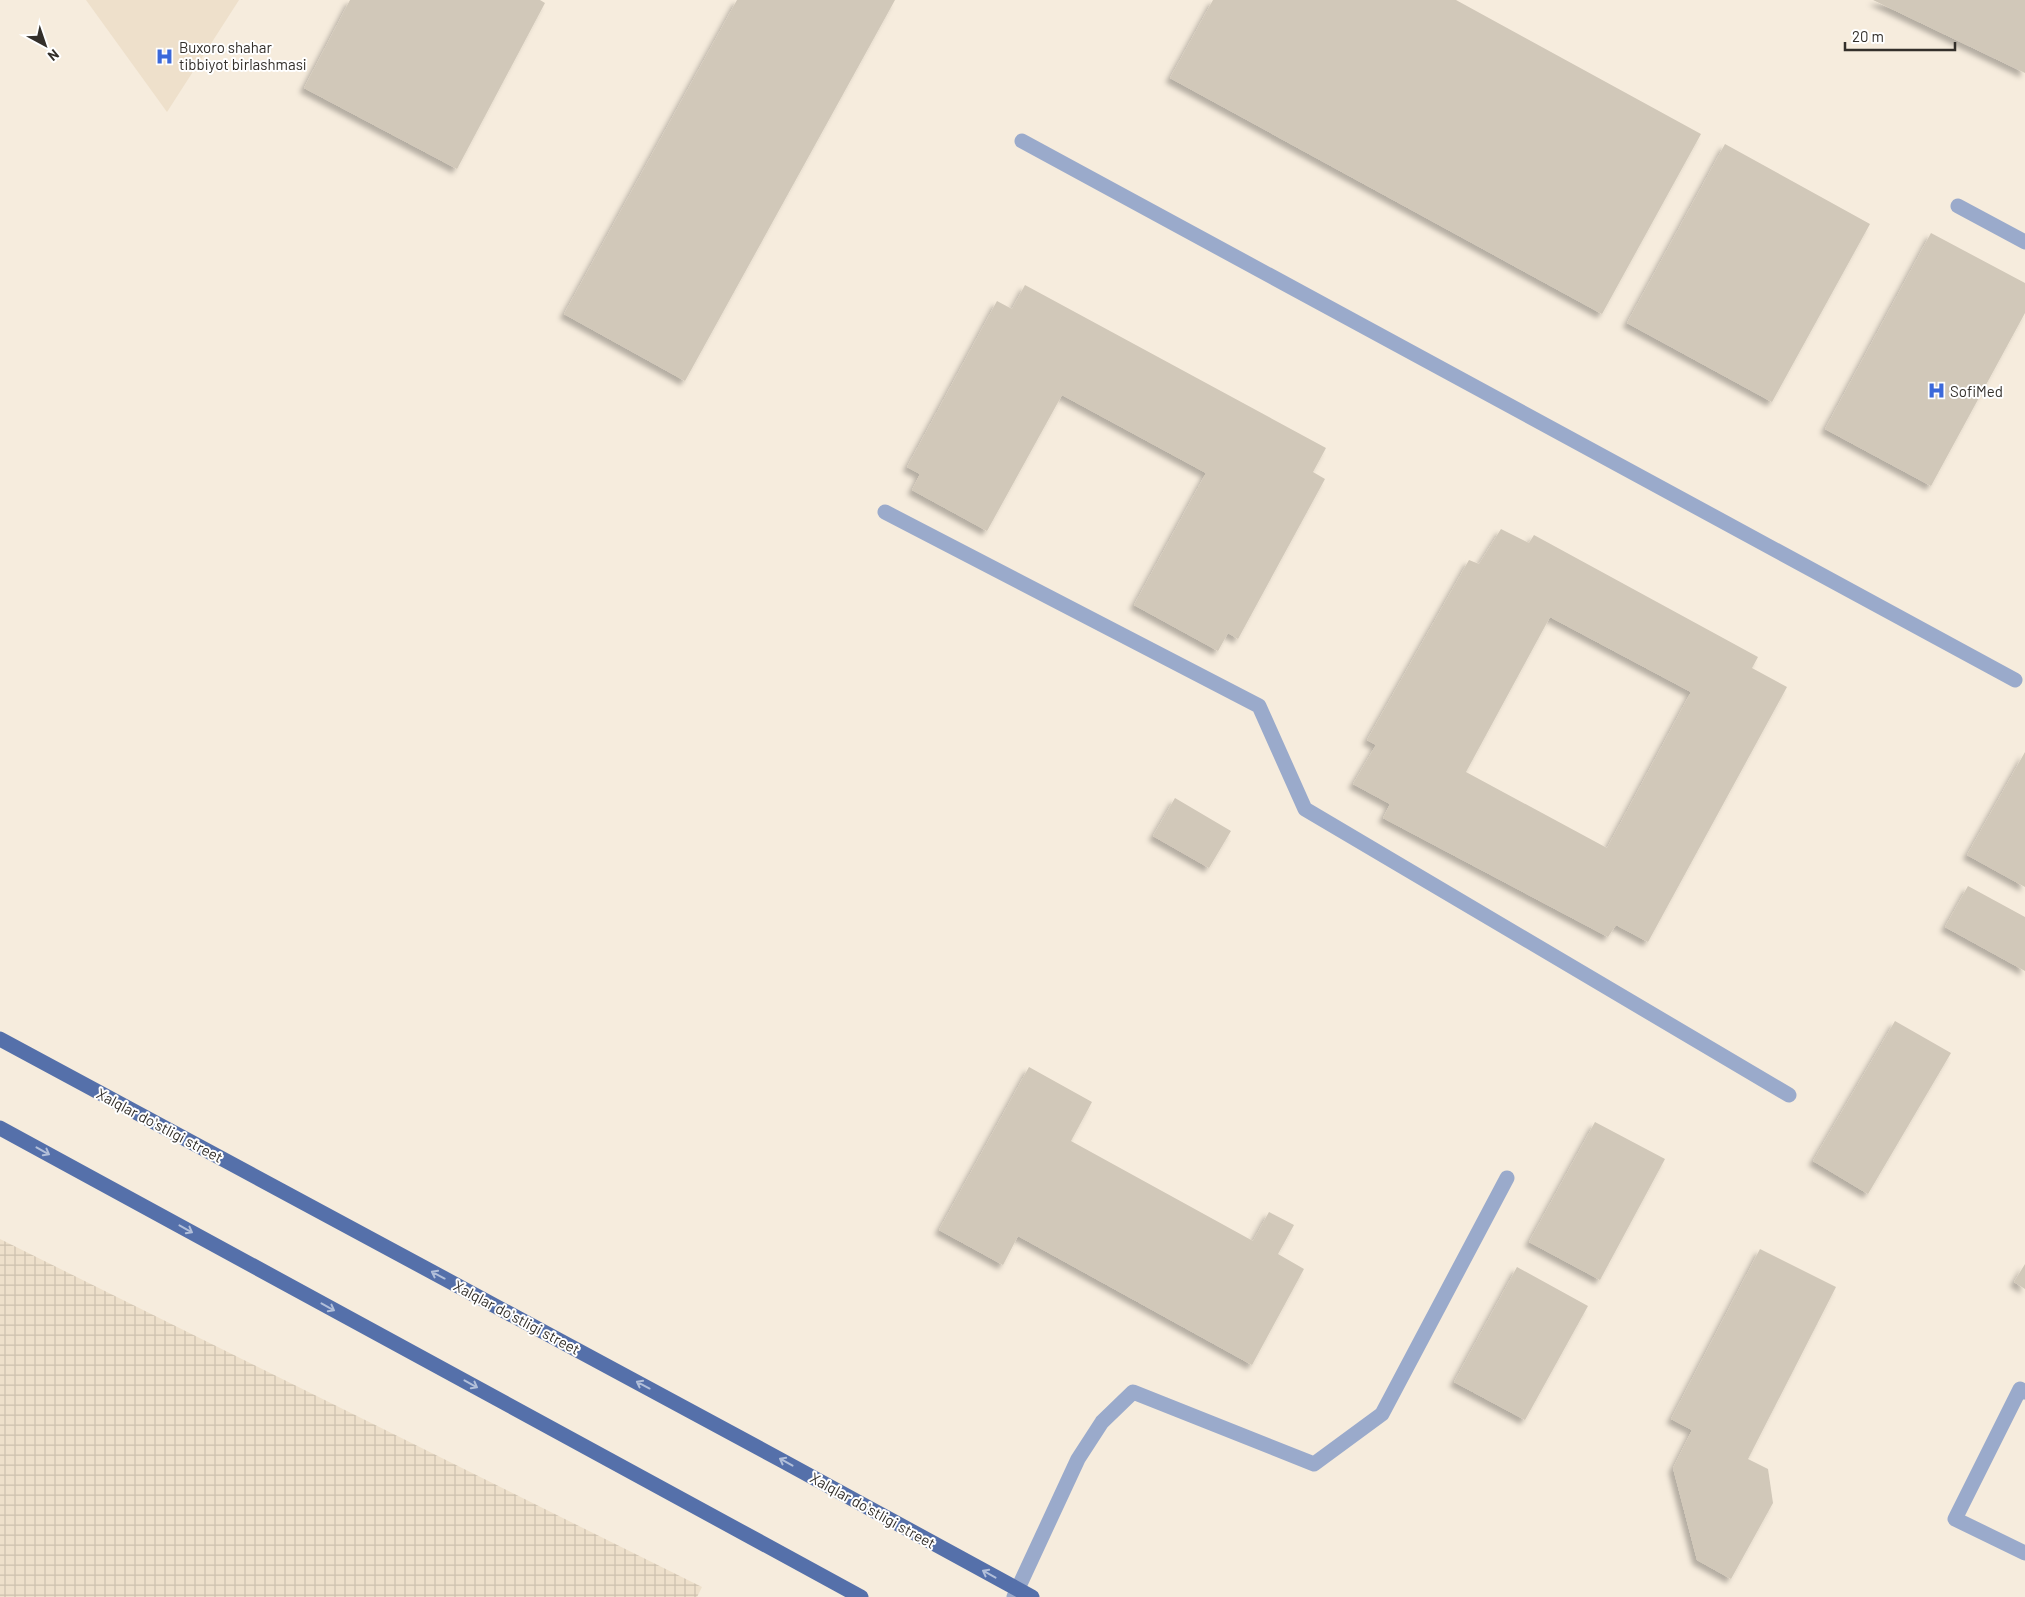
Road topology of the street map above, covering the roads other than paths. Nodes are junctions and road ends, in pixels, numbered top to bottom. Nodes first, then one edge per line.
1 (1022, 141) dead end
2 (1958, 206) dead end
3 (2025, 242) edge
4 (885, 512) dead end
5 (2015, 680) dead end
6 (0, 1039) edge
7 (1789, 1095) dead end
8 (0, 1128) edge
9 (1507, 1178) dead end
10 (2025, 1392) edge
11 (2025, 1553) edge
12 (1016, 1593) edge
13 (861, 1597) edge
14 (1032, 1597) edge

1 - 5 lane
2 - 3 lane
4 - 7 lane
12 -> 6 main road, Xalqlar doʻstligi street
8 -> 13 main road
9 - 12 lane
10 - 11 lane
12 - 14 main road, Xalqlar doʻstligi street

